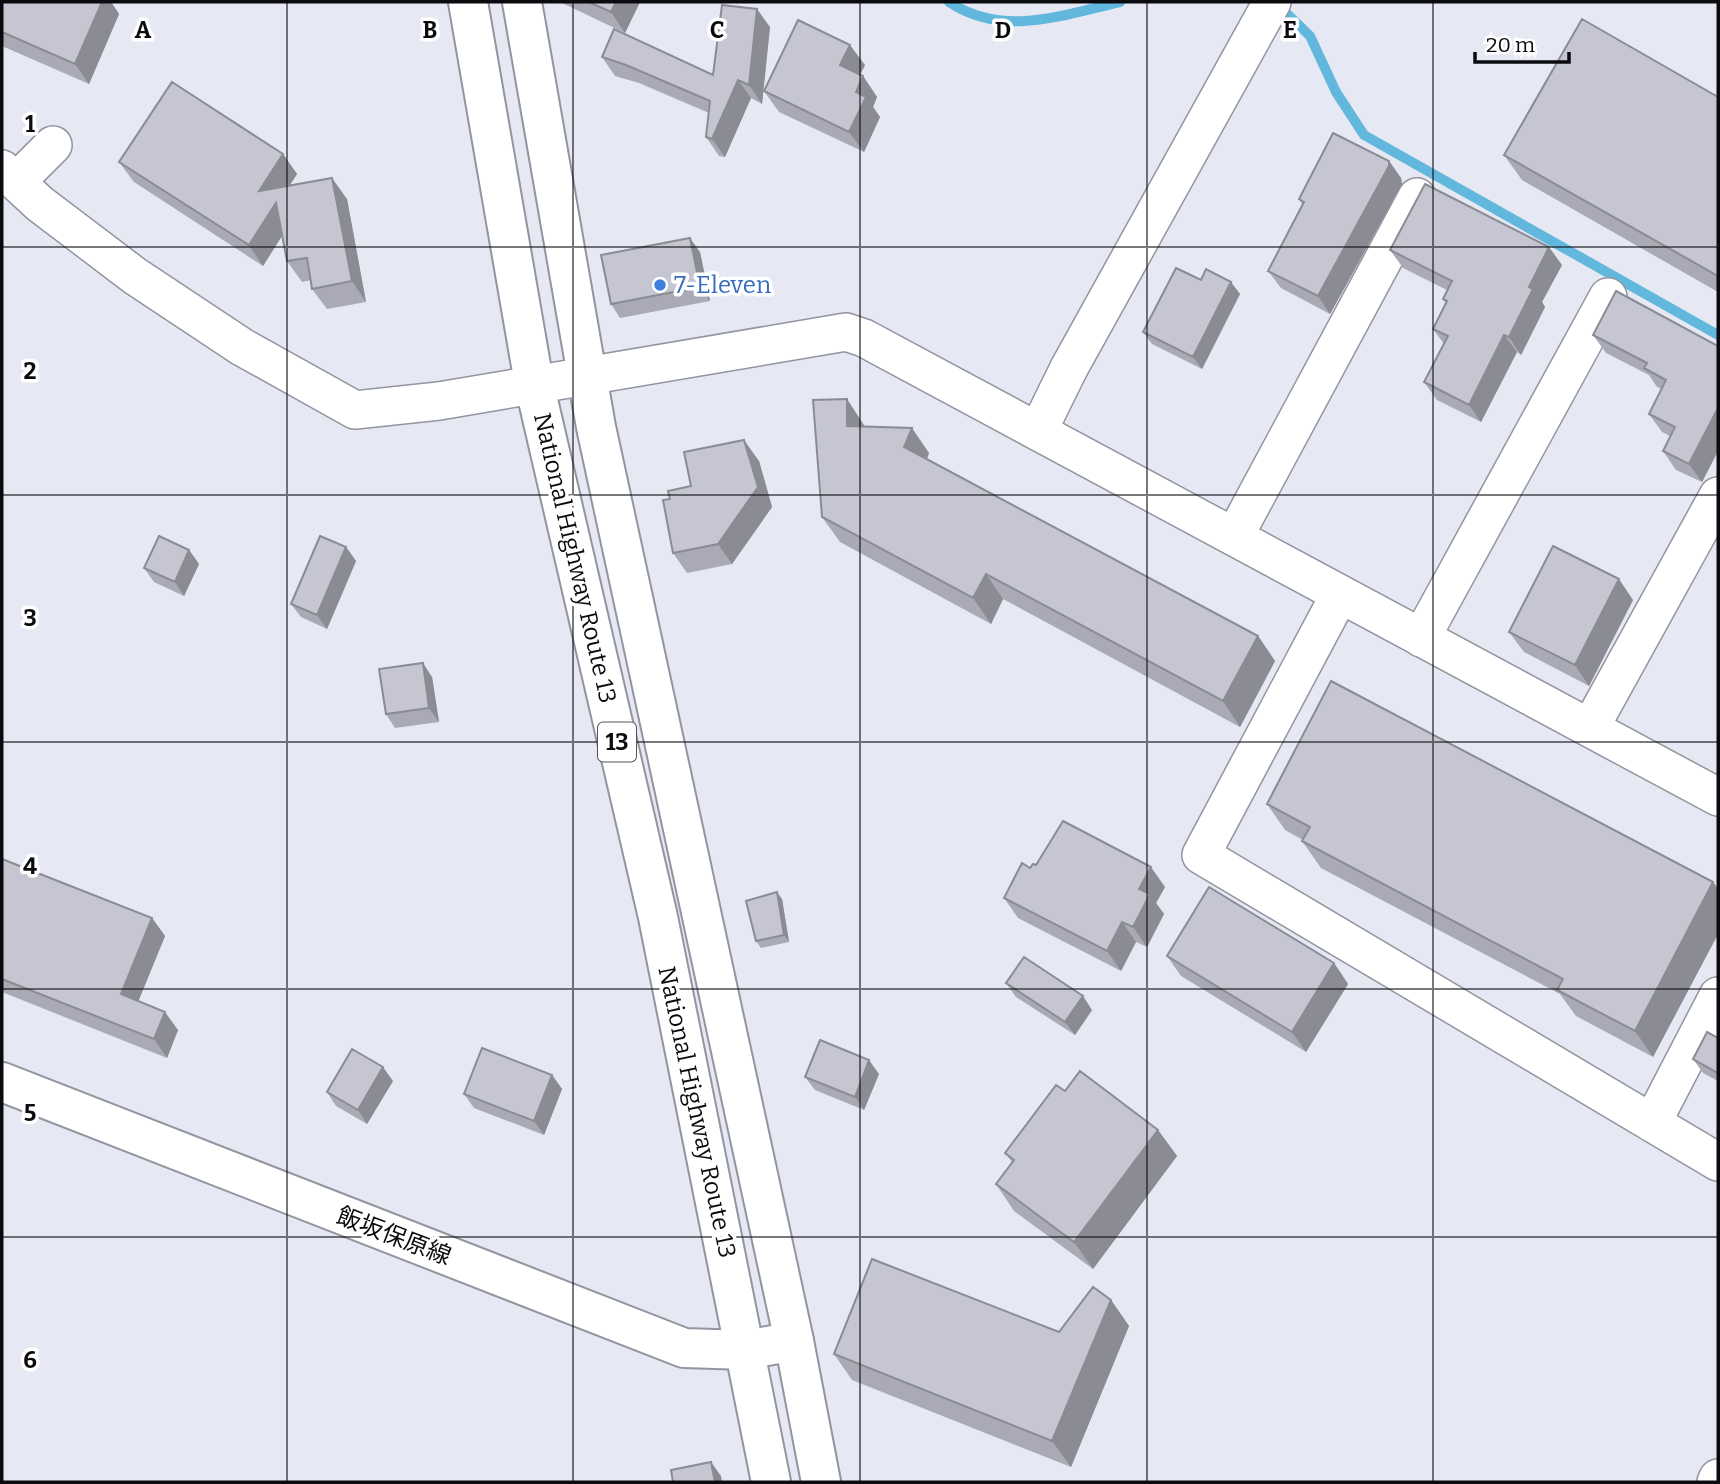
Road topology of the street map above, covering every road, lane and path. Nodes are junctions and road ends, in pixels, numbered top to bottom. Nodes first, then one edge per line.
1 (468, 2) edge
2 (522, 2) edge
3 (1268, 13) edge
4 (53, 145) dead end
5 (9, 176) edge
6 (1417, 197) edge
7 (1608, 298) dead end
8 (588, 377) junction
9 (534, 383) junction
10 (1038, 431) junction
11 (1718, 496) edge
12 (1234, 537) junction
13 (1340, 594) junction
14 (1421, 638) junction
15 (1590, 728) junction
16 (1718, 797) edge
17 (1718, 996) edge
18 (2, 1082) edge
19 (1652, 1123) junction
20 (1718, 1162) edge
21 (794, 1341) junction
22 (746, 1350) junction
23 (771, 1482) edge
24 (821, 1482) edge

1 - 9 main road, National Highway Route 13 / 13
2 - 8 main road, National Highway Route 13 / 13
3 - 10 street
4 - 5 street
5 - 9 street
6 - 12 street
7 - 14 street
8 - 9 street
8 - 10 street
8 - 21 main road, National Highway Route 13 / 13
9 - 22 main road, National Highway Route 13 / 13
10 - 12 street
11 - 15 street
12 - 13 street
13 - 14 street
13 - 19 street
14 - 15 street
15 - 16 street
17 - 19 street
18 - 22 main road, 飯坂保原線
19 - 20 street
21 - 22 main road, 飯坂保原線
21 - 24 main road, National Highway Route 13 / 13
22 - 23 main road, National Highway Route 13 / 13

